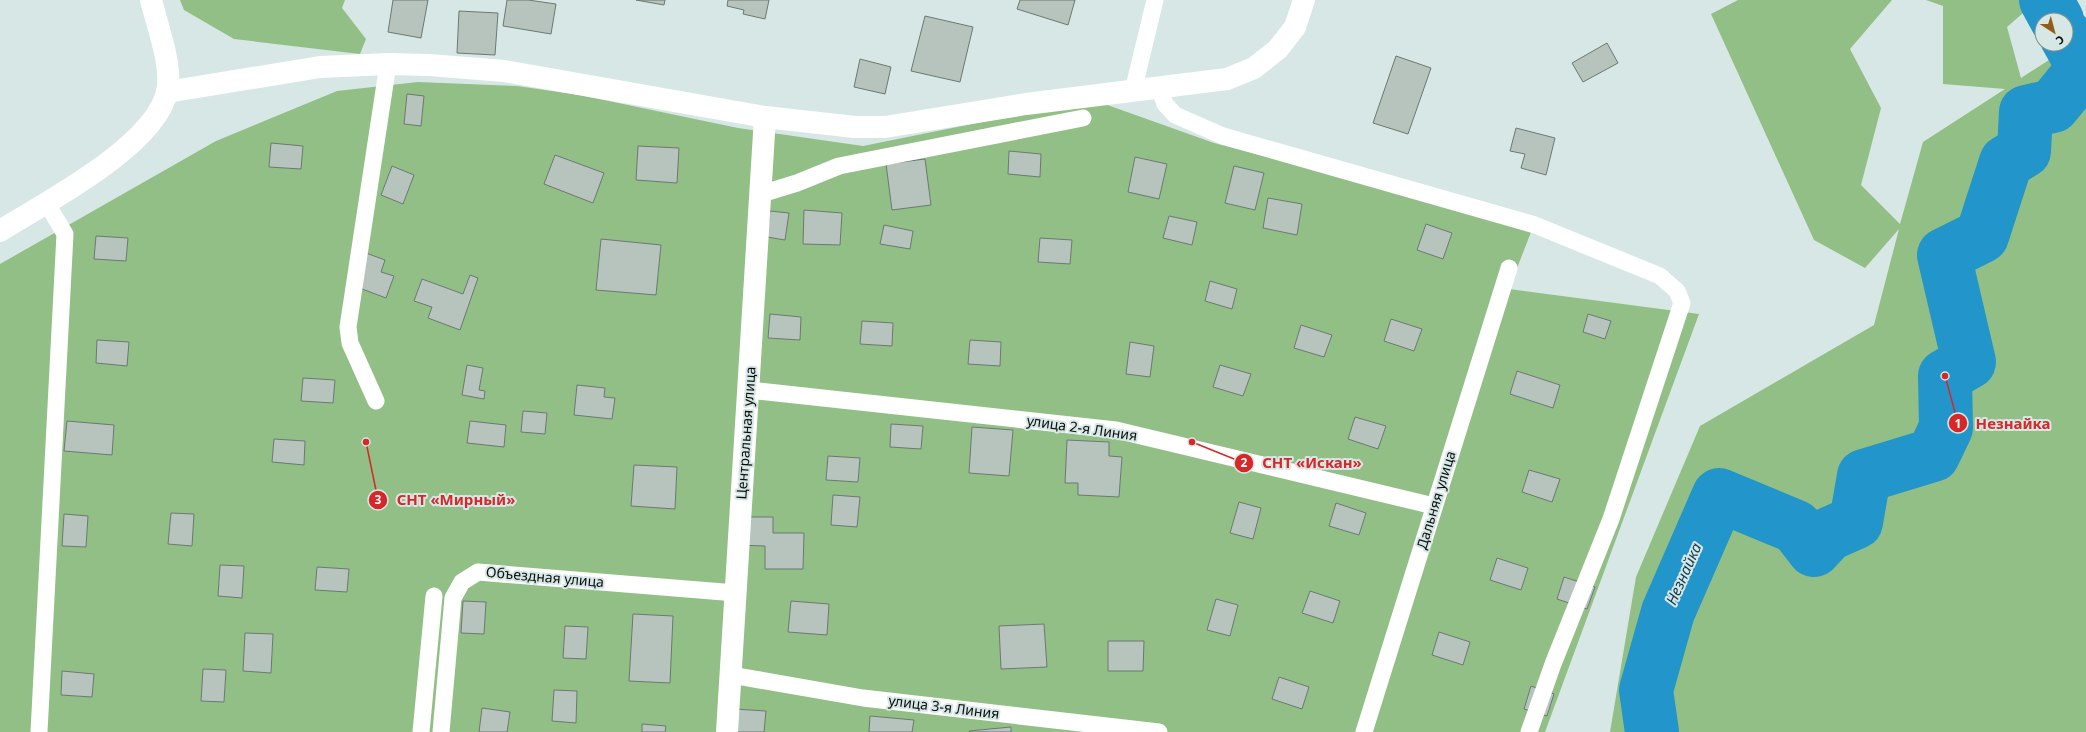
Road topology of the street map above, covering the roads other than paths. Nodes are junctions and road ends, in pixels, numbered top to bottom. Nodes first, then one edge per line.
1 (150, 0) edge
2 (1155, 0) edge
3 (1304, 0) edge
4 (388, 64) junction
5 (1159, 87) junction
6 (1133, 91) junction
7 (167, 92) junction
8 (1083, 118) dead end
9 (765, 126) junction
10 (761, 194) junction
11 (46, 202) junction
12 (0, 231) edge
13 (1509, 268) dead end
14 (749, 390) junction
15 (376, 401) dead end
16 (1434, 506) junction
17 (736, 593) junction
18 (434, 596) dead end
19 (731, 674) junction
20 (39, 732) edge
21 (421, 732) edge
22 (441, 732) edge
23 (727, 732) edge
24 (1159, 732) edge
25 (1364, 732) edge
26 (1529, 732) edge

1 - 7 street
2 - 6 lane
3 - 5 street
4 - 7 street
4 - 9 street
4 - 15 lane
5 - 6 street
5 - 26 lane
6 - 9 street
7 - 11 street
8 - 10 lane
9 - 10 street, Центральная улица
10 - 14 street, Центральная улица
11 - 12 street
11 - 20 lane
13 - 16 lane, Дальняя улица
14 - 16 lane, улица 2-я Линия
14 - 17 street, Центральная улица
16 - 25 lane, Дальняя улица
17 - 19 street, Центральная улица
17 - 22 lane, Объездная улица
18 - 21 lane
19 - 23 street, Центральная улица
19 - 24 lane, улица 3-я Линия

